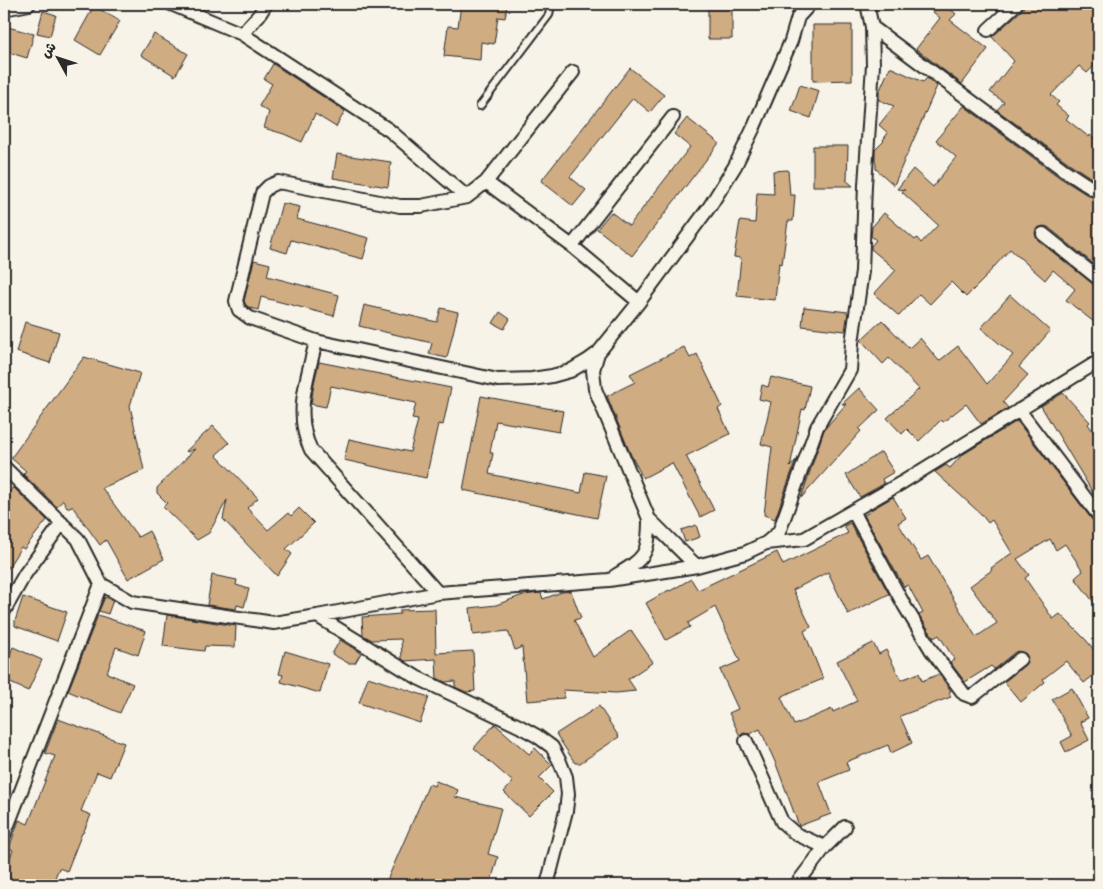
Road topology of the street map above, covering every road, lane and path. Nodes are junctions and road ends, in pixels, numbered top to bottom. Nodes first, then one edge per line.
1 (29, 4) edge
2 (171, 4) edge
3 (266, 4) edge
4 (551, 4) edge
5 (810, 4) edge
6 (866, 4) edge
7 (1016, 4) edge
8 (8, 7) edge
9 (872, 26) junction
10 (988, 30) dead end
11 (242, 34) junction
12 (573, 72) dead end
13 (480, 106) dead end
14 (673, 117) dead end
15 (486, 182) junction
16 (1099, 191) edge
17 (466, 197) junction
18 (1043, 234) dead end
19 (572, 246) junction
20 (1099, 279) edge
21 (639, 302) junction
22 (316, 340) junction
23 (598, 353) junction
24 (1099, 361) edge
25 (1019, 410) junction
26 (4, 468) edge
27 (853, 511) junction
28 (1099, 516) edge
29 (649, 519) junction
30 (62, 523) junction
31 (766, 543) junction
32 (697, 566) junction
33 (609, 580) junction
34 (101, 584) junction
35 (438, 592) junction
36 (4, 611) edge
37 (317, 616) junction
38 (1020, 659) dead end
39 (746, 741) dead end
40 (844, 827) dead end
41 (4, 836) edge
42 (825, 847) junction
43 (547, 885) edge
44 (796, 885) edge

1 - 8 street
2 - 11 street
3 - 11 street
4 - 13 lane
5 - 21 street
6 - 9 street
7 - 10 street
9 - 16 street
9 - 31 street
11 - 17 street
12 - 15 street
14 - 19 street
15 - 17 street
15 - 19 street
17 - 22 street
18 - 20 street
19 - 21 street
21 - 23 street
22 - 23 street
22 - 35 street
23 - 29 street
24 - 25 street
25 - 27 street
25 - 28 street
26 - 30 street
27 - 31 street
27 - 38 street
29 - 32 street
29 - 33 street
30 - 34 street
30 - 36 street
31 - 32 street
32 - 33 street
33 - 35 street
34 - 37 street
34 - 41 street
35 - 37 street
37 - 43 street
39 - 42 street
40 - 42 street
42 - 44 street

